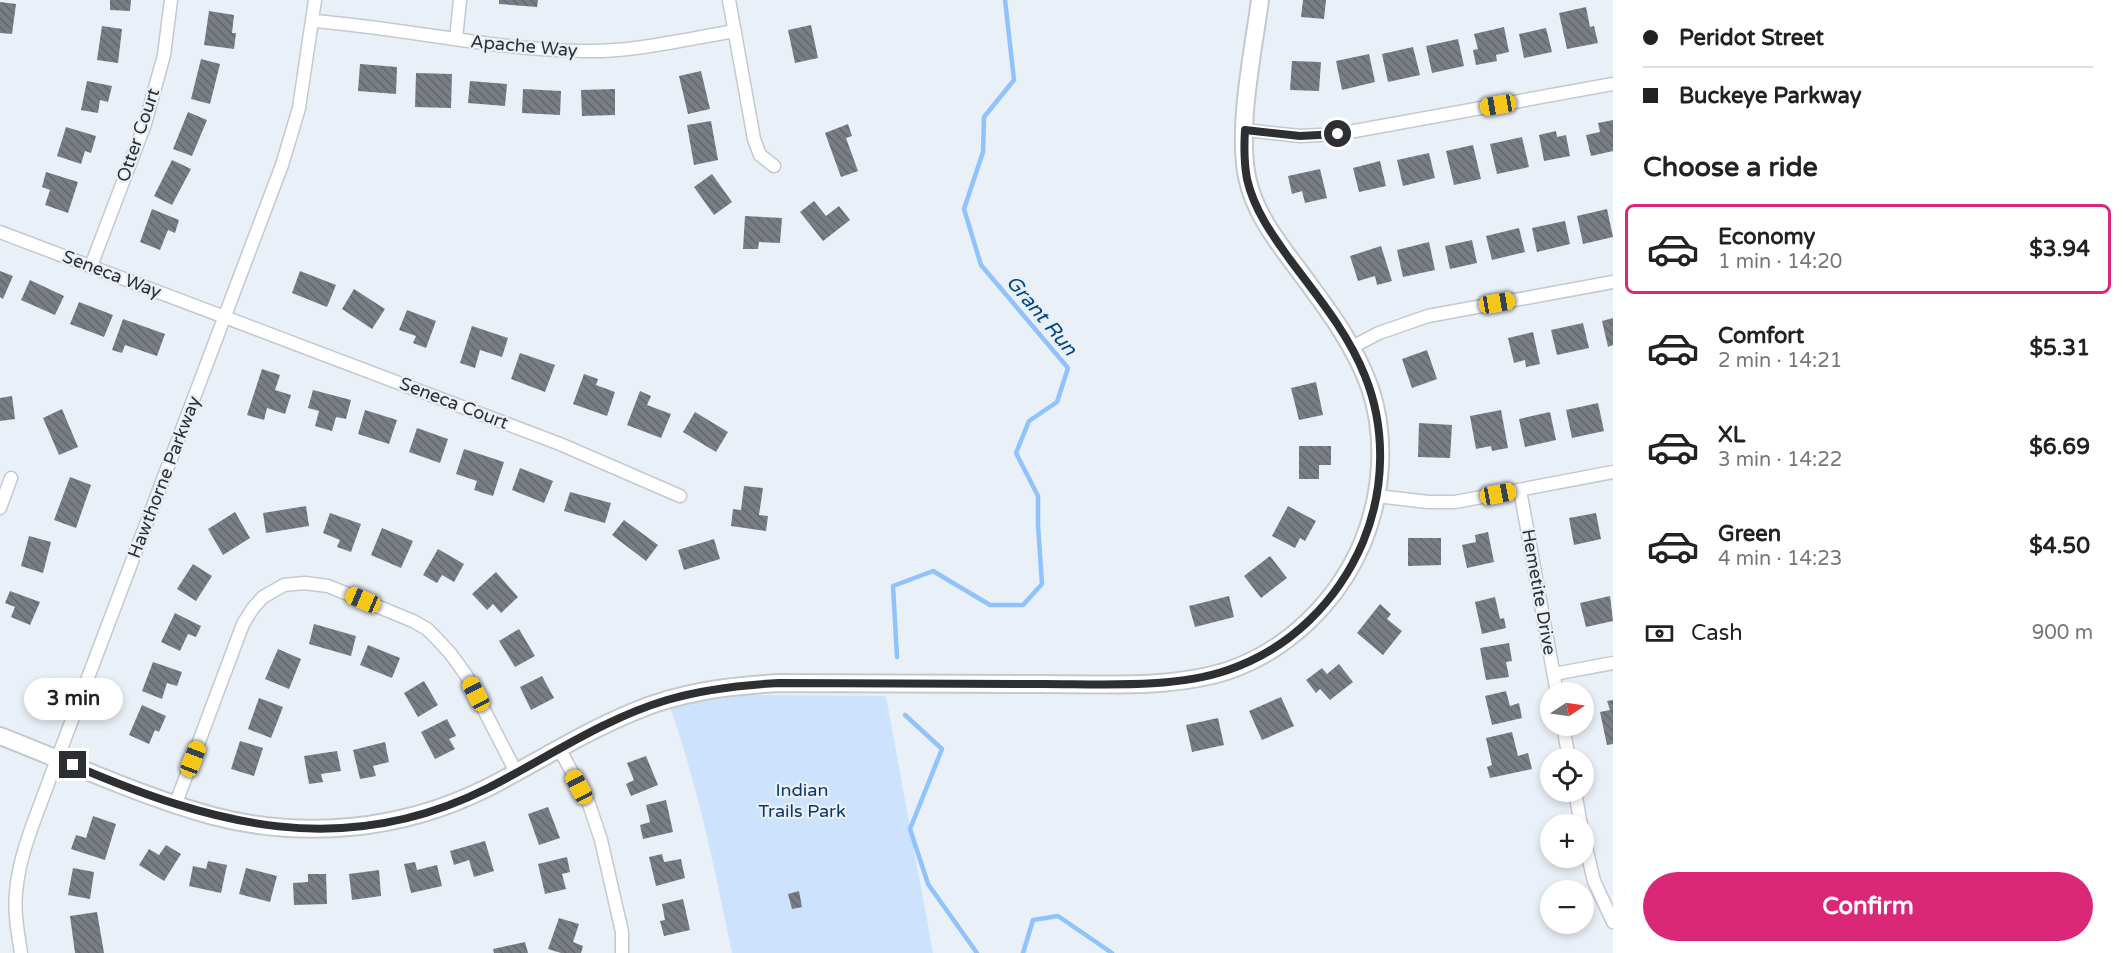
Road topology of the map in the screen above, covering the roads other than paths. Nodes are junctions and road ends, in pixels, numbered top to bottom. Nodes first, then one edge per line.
1 (171, 0) edge
2 (315, 0) edge
3 (460, 0) edge
4 (729, 0) edge
5 (1260, 0) edge
6 (313, 21) junction
7 (735, 31) junction
8 (456, 39) junction
9 (1613, 84) edge
10 (1245, 130) junction
11 (774, 166) dead end
12 (0, 232) edge
13 (91, 266) junction
14 (1613, 282) edge
15 (225, 316) junction
16 (1352, 347) junction
17 (1613, 472) edge
18 (11, 478) dead end
19 (1520, 490) junction
20 (680, 496) dead end
21 (1377, 496) junction
22 (0, 508) edge
23 (1613, 663) edge
24 (1554, 674) junction
25 (1555, 682) edge
26 (0, 736) edge
27 (559, 748) junction
28 (58, 758) junction
29 (516, 772) junction
30 (176, 803) junction
31 (1590, 868) edge
32 (1609, 901) edge
33 (1613, 922) edge
34 (21, 953) edge
35 (622, 953) edge

1 - 13 street, Otter Court
2 - 6 street, Hawthorne Parkway
3 - 8 street
4 - 7 street
5 - 10 street
6 - 8 street, Apache Way
6 - 15 street, Hawthorne Parkway
7 - 8 street, Apache Way
7 - 11 street
9 - 10 street
10 - 16 street
12 - 13 street, Seneca Way
13 - 15 street, Seneca Way
14 - 16 street
15 - 20 street, Seneca Court
15 - 28 street, Hawthorne Parkway
16 - 21 street
17 - 19 street
18 - 22 street
19 - 21 street
19 - 24 street, Hemetite Drive
21 - 27 street
23 - 24 street
24 - 25 street, Hemetite Drive
26 - 28 street
27 - 29 street
27 - 35 street
28 - 30 street
28 - 34 street, Hawthorne Parkway
29 - 30 street
29 - 30 street
31 - 32 street
32 - 33 street

